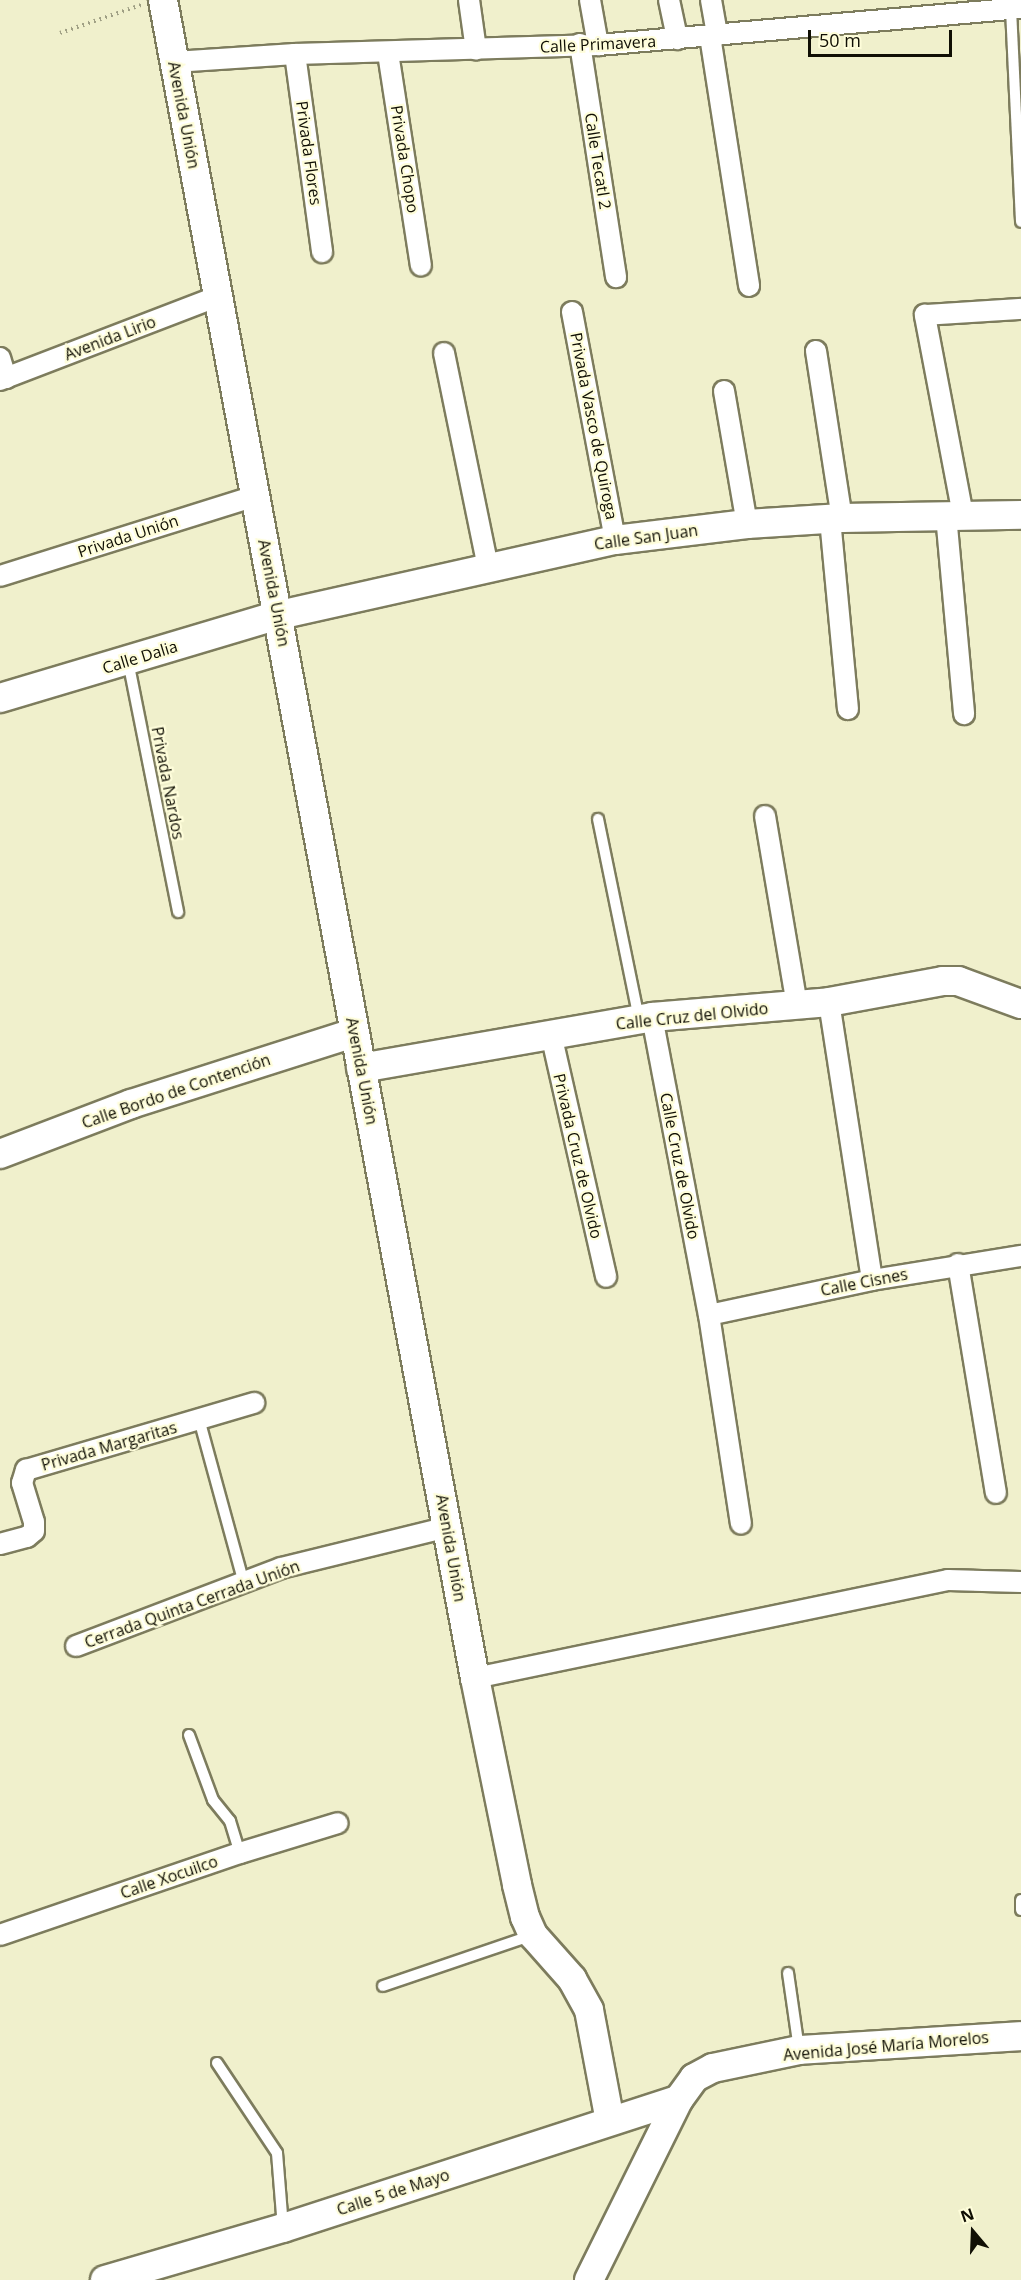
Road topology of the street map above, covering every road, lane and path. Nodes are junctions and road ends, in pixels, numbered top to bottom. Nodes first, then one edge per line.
1 (469, 0) edge
2 (590, 0) edge
3 (669, 0) edge
4 (711, 0) edge
5 (154, 2) edge
6 (957, 6) edge
7 (1016, 9) edge
8 (60, 33) dead end
9 (714, 36) junction
10 (677, 39) junction
11 (589, 45) junction
12 (476, 50) junction
13 (388, 53) junction
14 (295, 54) junction
15 (174, 62) junction
16 (1021, 222) edge
17 (322, 252) dead end
18 (422, 265) dead end
19 (616, 277) dead end
20 (749, 286) dead end
21 (219, 296) junction
22 (1021, 309) edge
23 (572, 312) dead end
24 (816, 351) dead end
25 (444, 352) dead end
26 (0, 358) edge
27 (3, 379) edge
28 (724, 392) dead end
29 (256, 495) junction
30 (955, 515) junction
31 (1021, 515) edge
32 (836, 518) junction
33 (747, 524) junction
34 (615, 540) junction
35 (488, 568) junction
36 (0, 576) edge
37 (279, 615) junction
38 (128, 661) junction
39 (0, 698) edge
40 (848, 709) dead end
41 (964, 714) dead end
42 (765, 816) dead end
43 (598, 819) dead end
44 (178, 912) dead end
45 (829, 1002) junction
46 (1021, 1004) edge
47 (797, 1005) junction
48 (645, 1018) junction
49 (354, 1033) junction
50 (550, 1034) junction
51 (361, 1068) junction
52 (0, 1154) edge
53 (1021, 1256) edge
54 (958, 1264) junction
55 (606, 1277) dead end
56 (872, 1280) junction
57 (709, 1315) junction
58 (254, 1403) dead end
59 (199, 1419) junction
60 (996, 1493) dead end
61 (741, 1524) dead end
62 (448, 1527) junction
63 (0, 1544) edge
64 (1021, 1582) edge
65 (244, 1583) junction
66 (76, 1646) dead end
67 (475, 1678) junction
68 (189, 1735) dead end
69 (339, 1823) dead end
70 (240, 1853) junction
71 (1021, 1900) edge
72 (1021, 1910) edge
73 (0, 1935) edge
74 (533, 1935) junction
75 (788, 1973) dead end
76 (383, 1986) dead end
77 (1021, 2036) edge
78 (799, 2050) junction
79 (217, 2063) dead end
80 (679, 2099) junction
81 (610, 2121) junction
82 (283, 2228) junction
83 (105, 2280) edge
84 (589, 2280) edge

1 - 12 street
2 - 11 street, Calle Tecatl 2
3 - 10 street
4 - 9 street
5 - 8 path
5 - 15 street, Avenida Unión
6 - 7 street, Calle Primavera
6 - 9 street, Calle Primavera
7 - 16 lane
9 - 10 street, Calle Primavera
9 - 20 street
10 - 11 street, Calle Primavera
11 - 12 street, Calle Primavera
11 - 19 street, Calle Tecatl 2
12 - 13 street, Calle Primavera
13 - 14 street, Calle Primavera
13 - 18 street, Privada Chopo
14 - 15 street, Calle Primavera
14 - 17 street, Privada Flores
15 - 21 street, Avenida Unión
21 - 27 street, Avenida Lirio
21 - 29 street, Avenida Unión
22 - 30 street
23 - 34 street, Privada Vasco de Quiroga
24 - 32 street
25 - 35 street
26 - 27 street
28 - 33 street
29 - 36 street, Privada Unión
29 - 37 street, Avenida Unión
30 - 31 street, Calle San Juan
30 - 32 street, Calle San Juan
30 - 41 street
32 - 33 street, Calle San Juan
32 - 40 street
33 - 34 street, Calle San Juan
34 - 35 street, Calle San Juan
35 - 37 street, Calle San Juan
37 - 38 street, Calle Dalia
37 - 49 street, Avenida Unión
38 - 39 street, Calle Dalia
38 - 44 lane, Privada Nardos
42 - 47 street
43 - 48 lane
45 - 46 street, Calle Cruz del Olvido
45 - 47 street, Calle Cruz del Olvido
45 - 56 street
47 - 48 street, Calle Cruz del Olvido
48 - 50 street, Calle Cruz del Olvido
48 - 57 street, Calle Cruz de Olvido
49 - 51 street, Avenida Unión
49 - 52 street, Calle Bordo de Contención
50 - 51 street, Calle Cruz del Olvido
50 - 55 street, Privada Cruz de Olvido
51 - 62 street, Avenida Unión
53 - 54 street, Calle Cisnes
54 - 56 street, Calle Cisnes
54 - 60 street
56 - 57 street, Calle Cisnes
57 - 61 street, Calle Cruz de Olvido
58 - 59 street, Privada Margaritas
59 - 63 street, Privada Margaritas
59 - 65 lane
62 - 65 street, Cerrada Quinta Cerrada Unión
62 - 67 street, Avenida Unión
64 - 67 street
65 - 66 street, Cerrada Quinta Cerrada Unión
67 - 74 street, Avenida Unión
68 - 70 lane
69 - 70 street, Calle Xocuilco
70 - 73 street, Calle Xocuilco
71 - 72 lane
74 - 76 lane
74 - 81 street, Avenida Unión
75 - 78 lane
77 - 78 street, Avenida José María Morelos
78 - 80 street, Avenida José María Morelos
79 - 82 lane
80 - 81 street, Calle 5 de Mayo
80 - 84 street, Avenida José María Morelos
81 - 82 street, Calle 5 de Mayo
82 - 83 street, Calle 5 de Mayo

